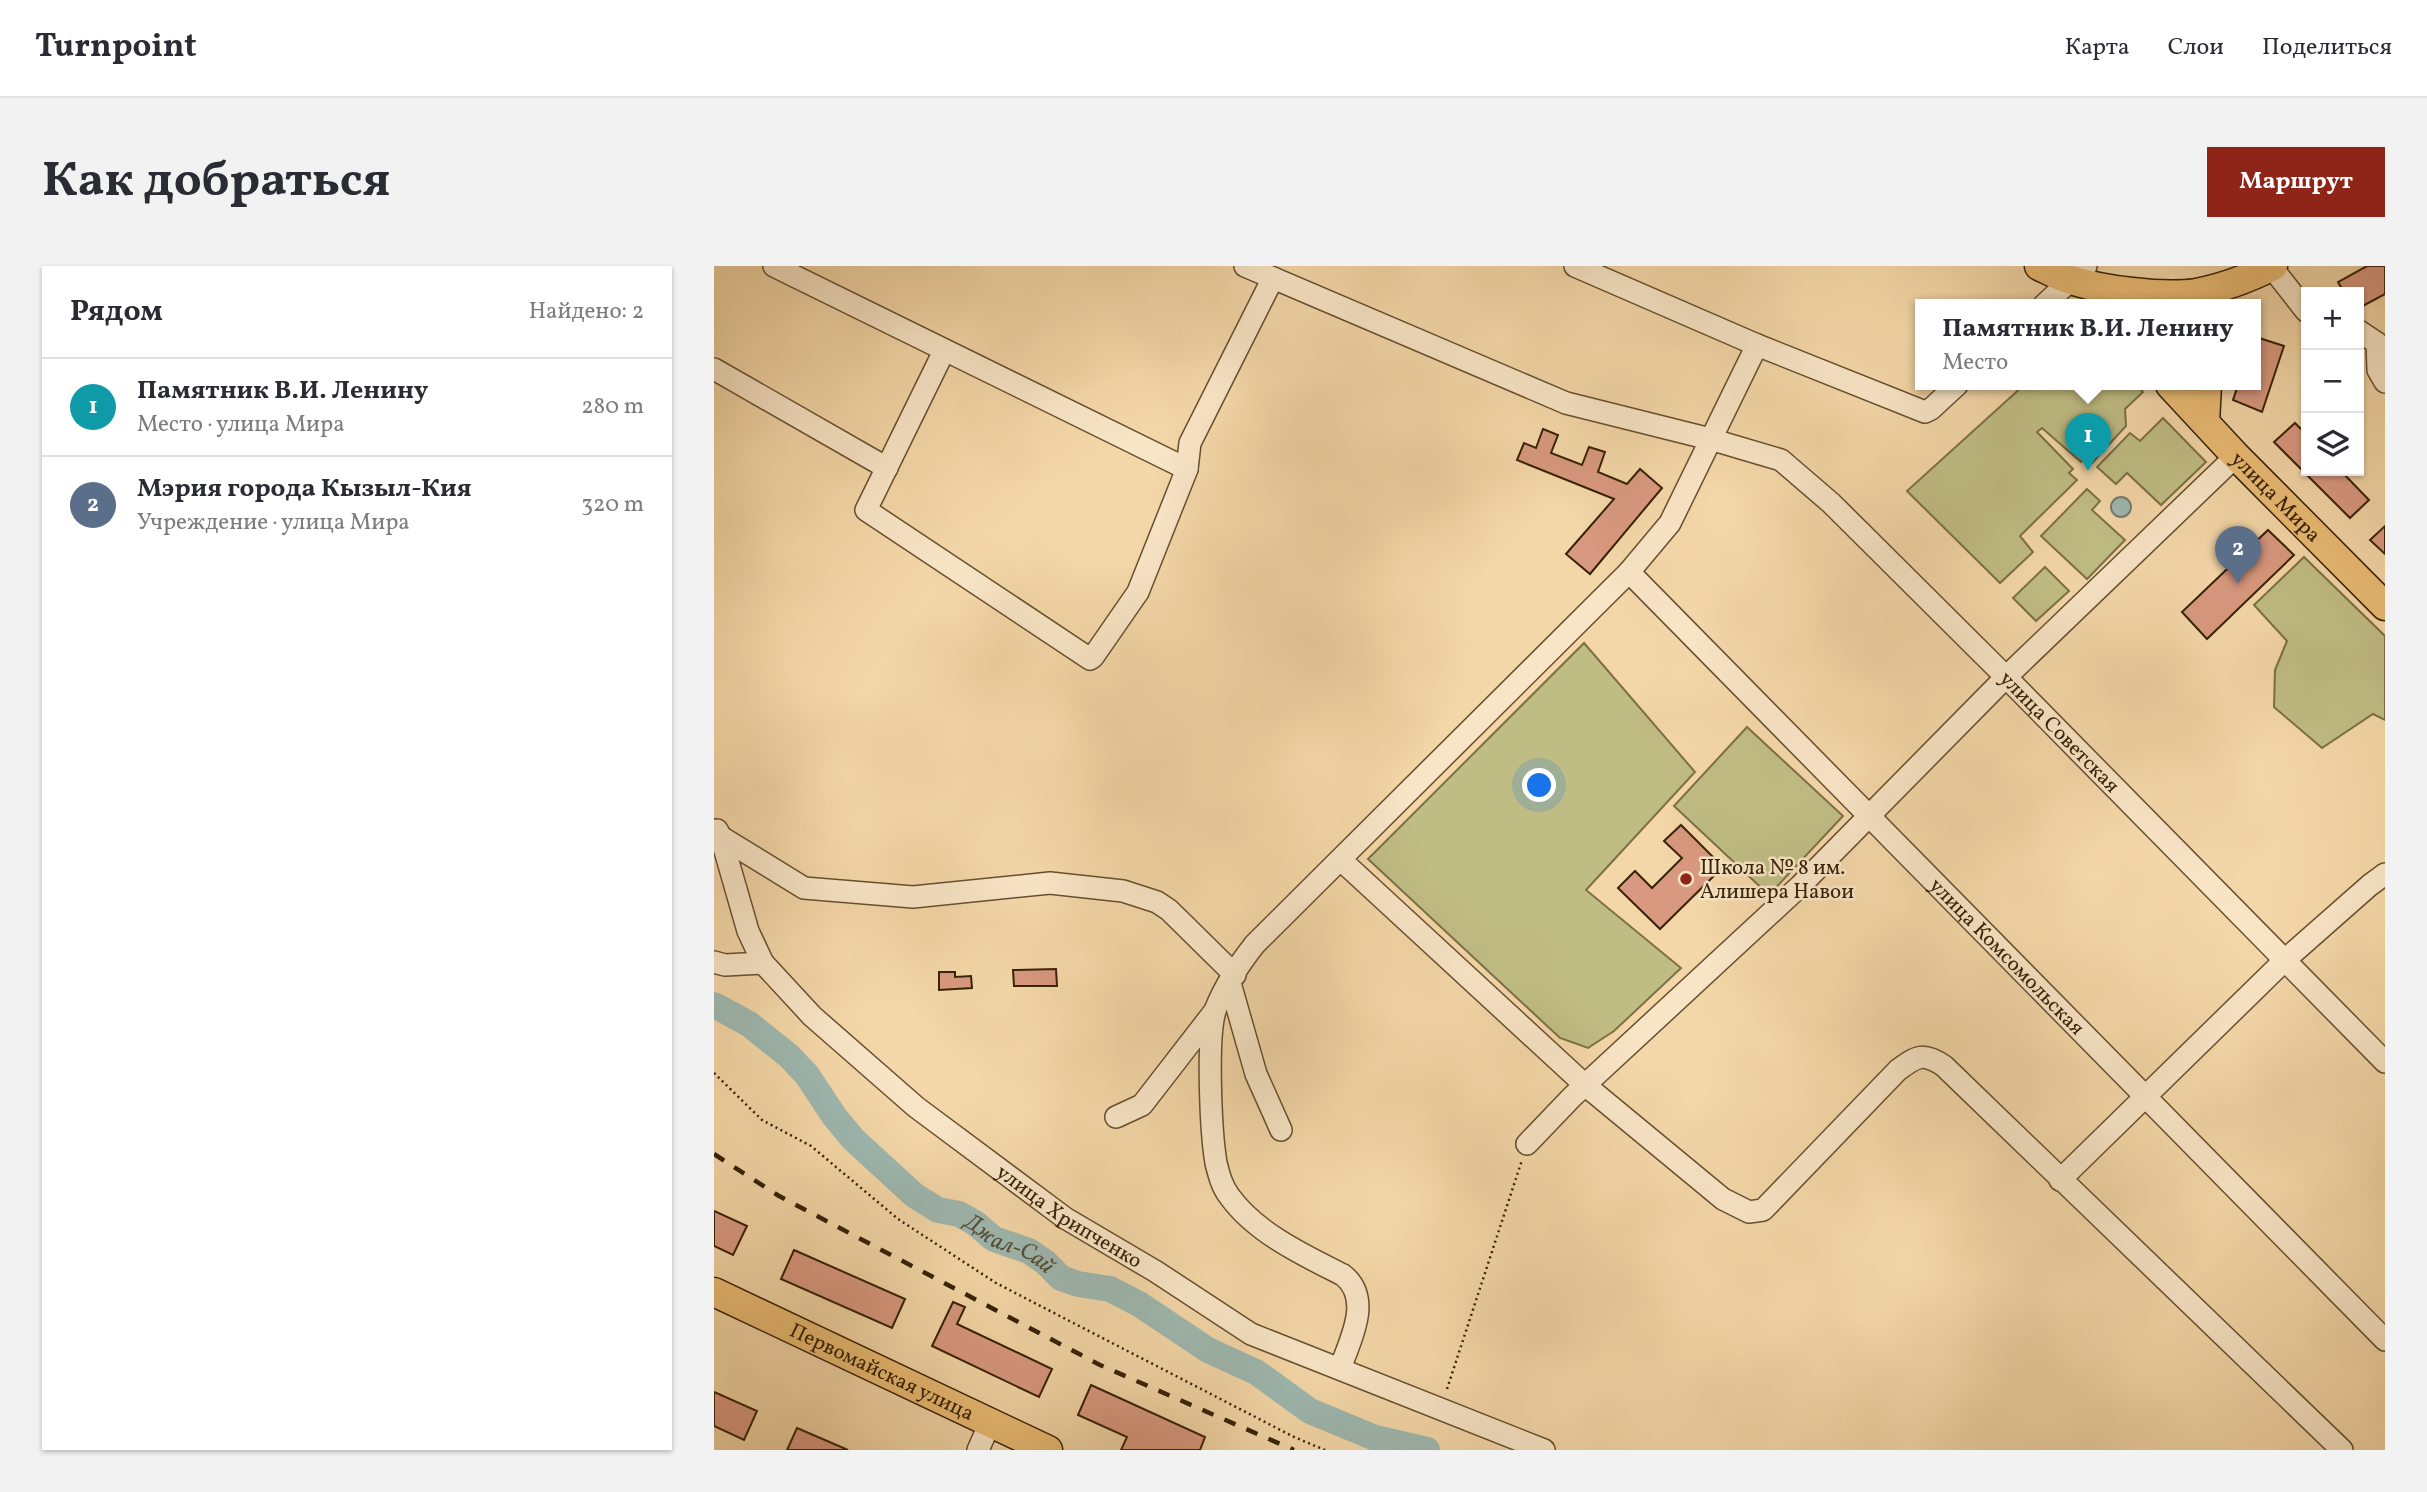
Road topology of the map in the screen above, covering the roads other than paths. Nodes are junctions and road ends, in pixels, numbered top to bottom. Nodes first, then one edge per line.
1 (774, 266) edge
2 (1245, 266) edge
3 (1575, 266) edge
4 (2039, 266) edge
5 (2279, 269) edge
6 (2077, 273) edge
7 (1273, 278) junction
8 (2050, 299) edge
9 (2090, 299) edge
10 (2245, 299) edge
11 (2301, 303) edge
12 (2364, 334) edge
13 (1757, 345) junction
14 (944, 351) junction
15 (714, 369) edge
16 (2385, 382) edge
17 (1952, 390) edge
18 (2175, 390) edge
19 (2206, 390) edge
20 (2205, 422) junction
21 (1710, 439) junction
22 (2236, 456) junction
23 (887, 468) junction
24 (1186, 469) junction
25 (1629, 572) junction
26 (2385, 606) edge
27 (2006, 677) junction
28 (1868, 817) junction
29 (717, 831) edge
30 (1341, 860) junction
31 (2385, 874) edge
32 (2285, 960) junction
33 (714, 962) edge
34 (763, 963) junction
35 (1233, 979) junction
36 (1216, 1010) junction
37 (2385, 1062) edge
38 (1585, 1085) junction
39 (2144, 1097) junction
40 (1116, 1117) dead end
41 (1280, 1130) dead end
42 (1527, 1144) road end
43 (2060, 1180) junction
44 (714, 1292) edge
45 (2385, 1340) edge
46 (1340, 1369) junction
47 (990, 1423) junction
48 (978, 1450) edge
49 (1048, 1450) edge
50 (1544, 1450) edge
51 (2342, 1450) edge

1 - 14 street
2 - 7 street, улица Советская
3 - 13 street
4 - 6 main road
5 - 6 main road
5 - 10 main road
5 - 11 street
6 - 8 street
6 - 9 main road
7 - 21 street, улица Советская
7 - 24 street
12 - 16 street
13 - 17 street
13 - 21 street
14 - 23 street
14 - 24 street
15 - 23 street
18 - 20 main road, улица Мира
19 - 20 main road
20 - 22 main road, улица Мира
21 - 25 street
21 - 27 street, улица Советская
22 - 26 main road, улица Мира
22 - 27 street
23 - 24 street
25 - 28 street, улица Комсомольская
25 - 30 street
27 - 28 street
27 - 32 street, улица Советская
28 - 38 street
28 - 39 street, улица Комсомольская
29 - 34 street, улица Хрипченко
29 - 35 street
30 - 35 street
30 - 38 street
31 - 32 street
32 - 37 street, улица Советская
32 - 39 street
33 - 34 street
34 - 46 street, улица Хрипченко
35 - 36 street
35 - 41 street
36 - 40 street
36 - 46 street
38 - 42 street
38 - 43 street
39 - 43 street
39 - 45 street, улица Комсомольская
43 - 51 street
44 - 47 main road, Первомайская улица
46 - 50 street, улица Хрипченко
47 - 48 street
47 - 49 main road, Первомайская улица

